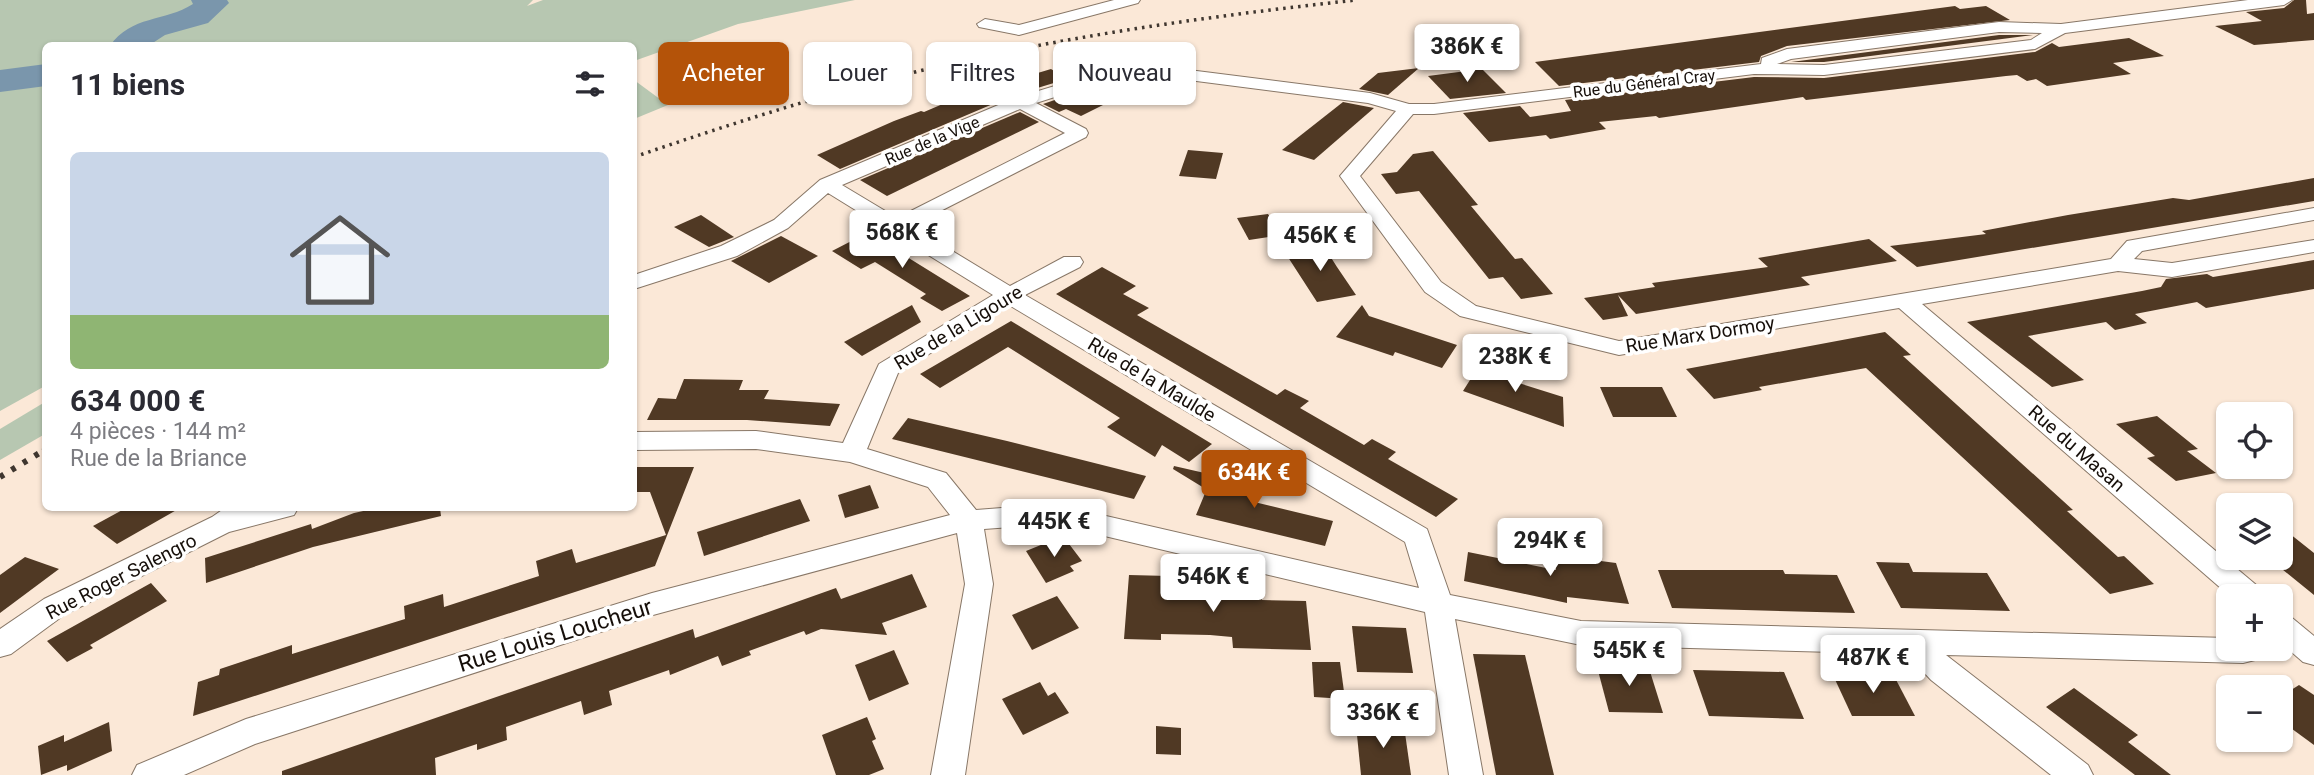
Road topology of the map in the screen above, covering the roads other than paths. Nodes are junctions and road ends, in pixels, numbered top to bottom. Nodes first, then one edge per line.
1 (1132, 0) edge
2 (2284, 0) edge
3 (985, 24) dead end
4 (1039, 96) edge
5 (1013, 105) edge
6 (1026, 105) edge
7 (1408, 109) junction
8 (827, 184) junction
9 (2314, 214) edge
10 (896, 226) junction
11 (2314, 246) edge
12 (1072, 262) dead end
13 (2118, 264) junction
14 (637, 281) edge
15 (1009, 295) junction
16 (1903, 299) junction
17 (637, 440) edge
18 (852, 453) junction
19 (265, 511) edge
20 (233, 516) edge
21 (969, 520) junction
22 (2236, 584) edge
23 (1438, 604) junction
24 (1916, 643) junction
25 (0, 645) edge
26 (2216, 648) edge
27 (149, 775) edge
28 (948, 775) edge
29 (1466, 775) edge
30 (2076, 775) edge

1 - 3 street
2 - 7 street, Rue du Général Cray
4 - 7 street, Rue de la Vige
5 - 8 street, Rue de la Vige
6 - 10 street
7 - 16 street, Rue Marx Dormoy
8 - 10 street, Rue de la Maulde
8 - 14 street
9 - 13 street, Rue Marx Dormoy
10 - 15 street, Rue de la Maulde
11 - 13 street, Rue Marx Dormoy
12 - 15 street, Rue de la Ligoure
13 - 16 street, Rue Marx Dormoy
15 - 18 street, Rue de la Ligoure
15 - 23 street, Rue de la Maulde
16 - 22 street, Rue du Masan
17 - 18 street
18 - 21 street
19 - 20 street, Rue Roger Salengro
20 - 25 street, Rue Roger Salengro
21 - 23 street, Rue Louis Loucheur
21 - 27 street, Rue Louis Loucheur
21 - 28 street
23 - 24 street, Rue Louis Loucheur
23 - 29 street, Rue de la Maulde
24 - 26 street, Rue Louis Loucheur
24 - 30 street

